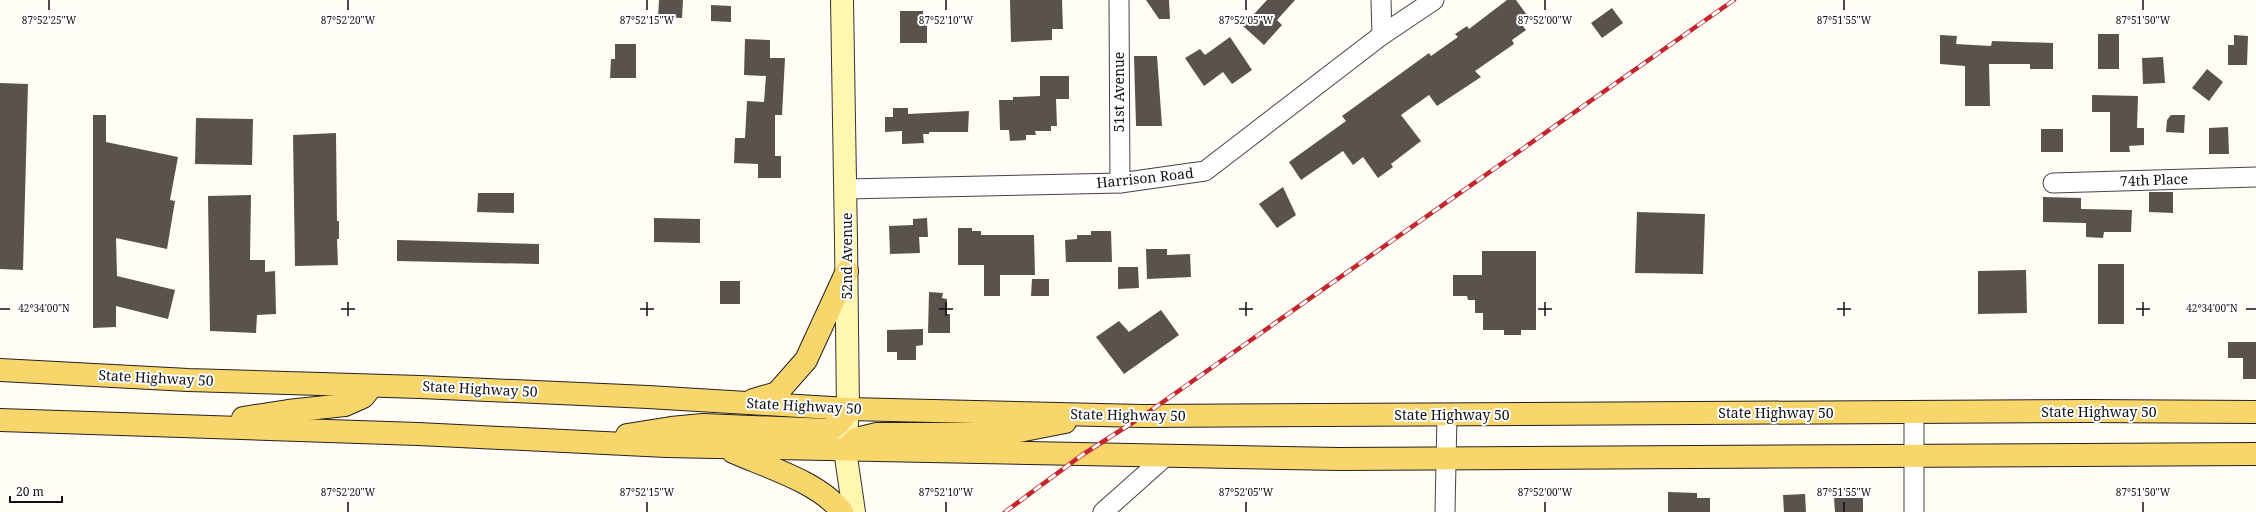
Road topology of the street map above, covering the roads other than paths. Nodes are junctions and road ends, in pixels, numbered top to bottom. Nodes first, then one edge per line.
1 (842, 0) edge
2 (1119, 0) edge
3 (1381, 0) edge
4 (1434, 0) edge
5 (1382, 35) junction
6 (2256, 177) edge
7 (1120, 183) junction
8 (2053, 183) dead end
9 (846, 189) junction
10 (847, 271) junction
11 (0, 370) edge
12 (372, 386) junction
13 (745, 403) junction
14 (848, 409) junction
15 (2256, 412) edge
16 (1914, 413) junction
17 (1093, 415) junction
18 (1447, 415) junction
19 (0, 420) edge
20 (198, 426) junction
21 (583, 442) junction
22 (722, 448) junction
23 (845, 450) junction
24 (2256, 454) edge
25 (1166, 456) junction
26 (1914, 456) junction
27 (1446, 459) junction
28 (842, 512) edge
29 (854, 512) edge
30 (1103, 512) edge
31 (1445, 512) edge
32 (1914, 512) edge

1 - 9 street, 52nd Avenue
2 - 7 street, 51st Avenue
3 - 5 street
4 - 5 street, Harrison Road
5 - 7 street, Harrison Road
6 - 8 street, 74th Place
7 - 9 street, Harrison Road
9 - 10 street, 52nd Avenue
10 - 13 main road
10 - 14 street, 52nd Avenue
11 - 12 main road, State Highway 50
12 - 13 main road, State Highway 50
12 - 20 main road
13 - 14 main road, State Highway 50
14 - 17 main road, State Highway 50
14 - 21 main road
14 - 23 street, 52nd Avenue
15 - 16 main road, State Highway 50
16 - 18 main road, State Highway 50
16 - 26 street
17 - 18 main road, State Highway 50
17 - 23 main road
18 - 27 street
19 - 20 main road
20 - 21 main road
21 - 22 main road
22 - 23 main road
22 - 28 main road
23 - 25 main road
23 - 29 street, 52nd Avenue
24 - 26 main road
25 - 27 main road
25 - 30 street
26 - 27 main road
26 - 32 street
27 - 31 street

